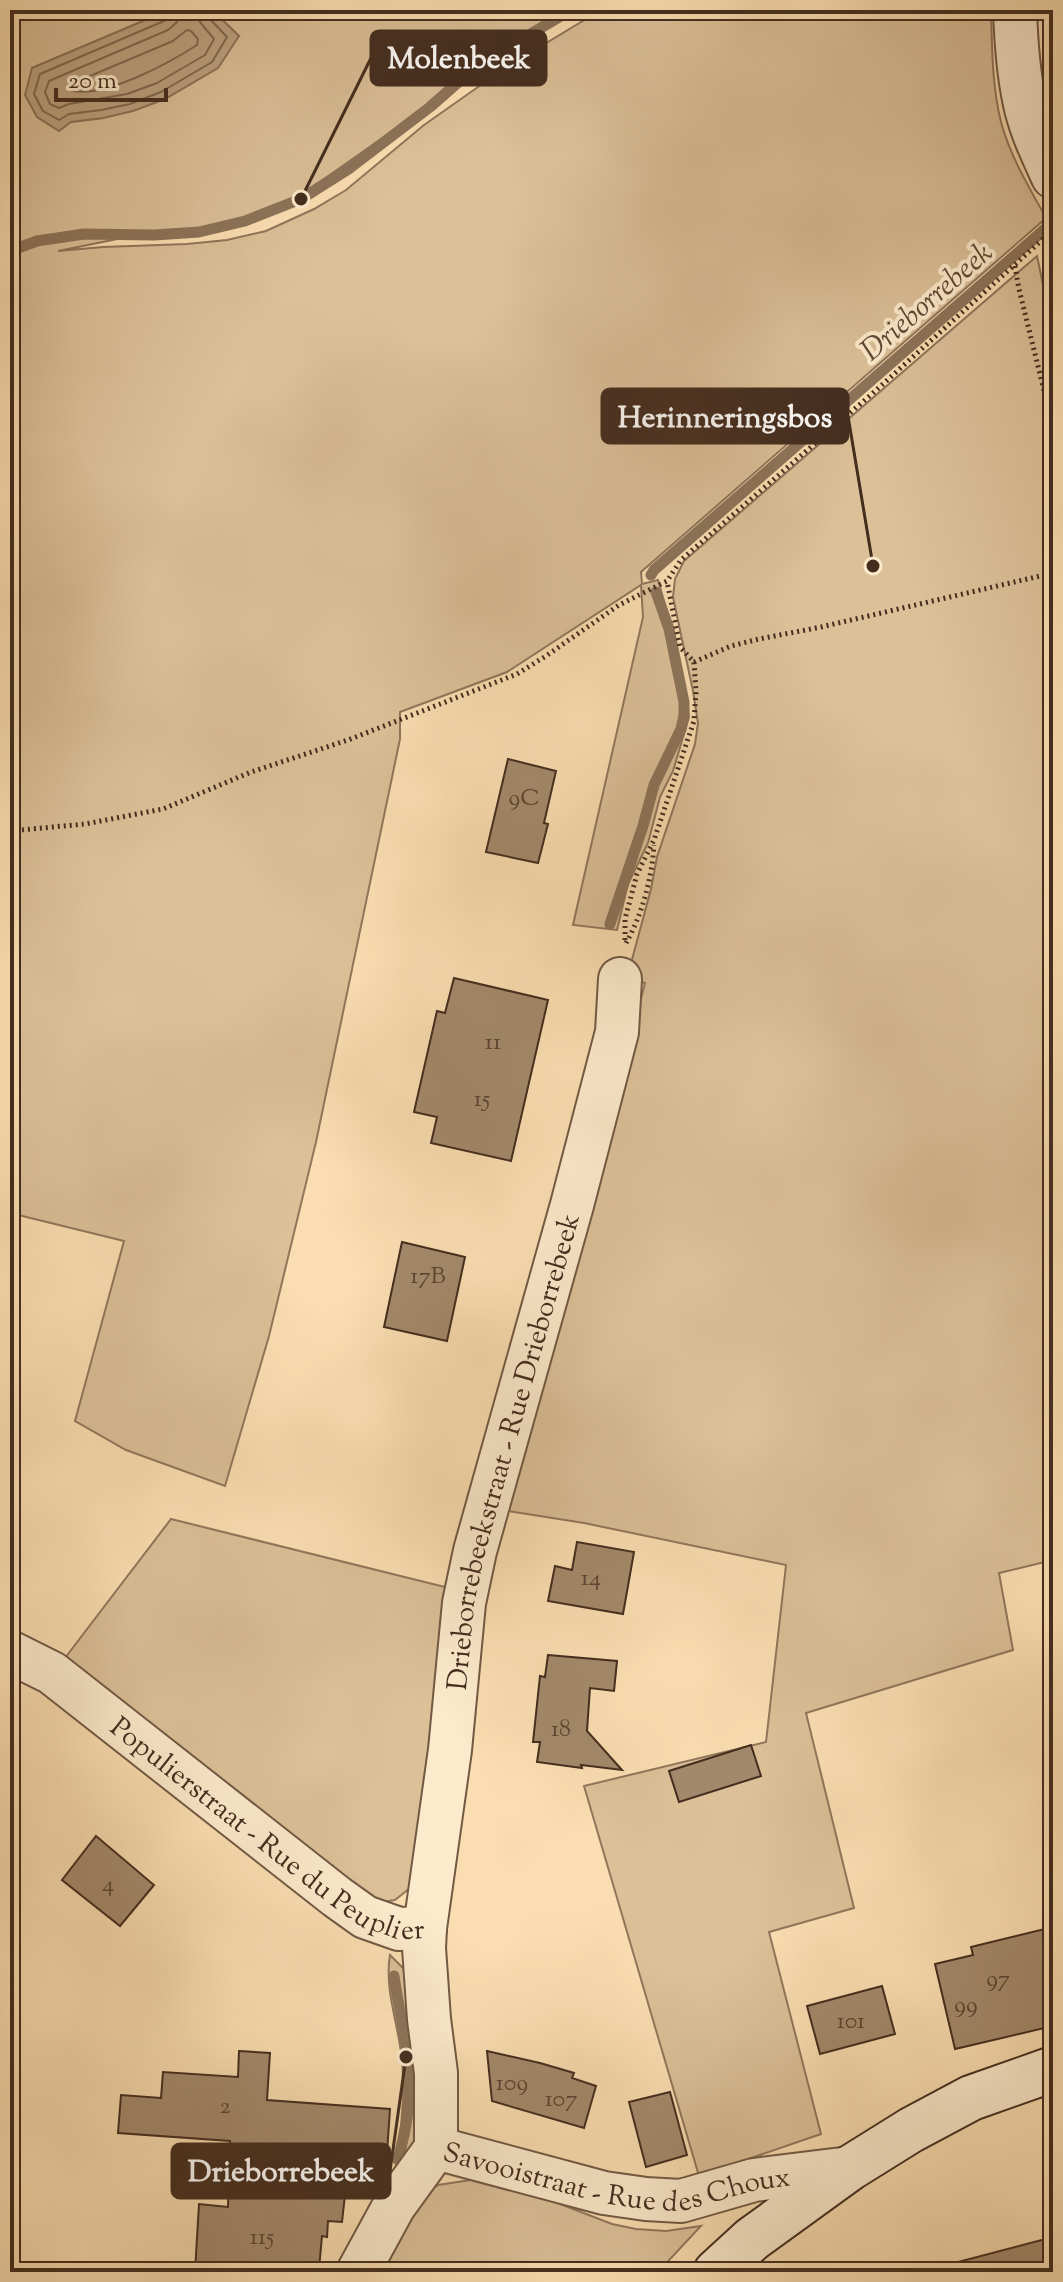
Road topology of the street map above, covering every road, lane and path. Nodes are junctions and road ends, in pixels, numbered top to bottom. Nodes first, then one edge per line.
1 (1015, 10) edge
2 (1053, 177) edge
3 (1053, 230) edge
4 (1015, 265) junction
5 (1053, 427) edge
6 (1053, 573) edge
7 (667, 581) junction
8 (694, 662) junction
9 (10, 831) edge
10 (654, 840) junction
11 (620, 979) dead end
12 (10, 1652) edge
13 (425, 1928) junction
14 (1053, 2069) edge
15 (436, 2148) junction
16 (850, 2168) junction
17 (358, 2272) edge
18 (716, 2272) edge

1 - 2 street
3 - 4 path
4 - 5 path
4 - 7 path
6 - 8 path
7 - 8 path
7 - 9 path
8 - 10 path
10 - 10 path
11 - 13 street, Drieborrebeekstraat - Rue Drieborrebeek
12 - 13 street, Populierstraat - Rue du Peuplier
13 - 15 street, Populierstraat - Rue du Peuplier
14 - 16 main road, Savooistraat - Rue des Choux
15 - 16 street, Savooistraat - Rue des Choux
15 - 17 street, Savooistraat - Rue des Choux
16 - 18 main road, Savooistraat - Rue des Choux

